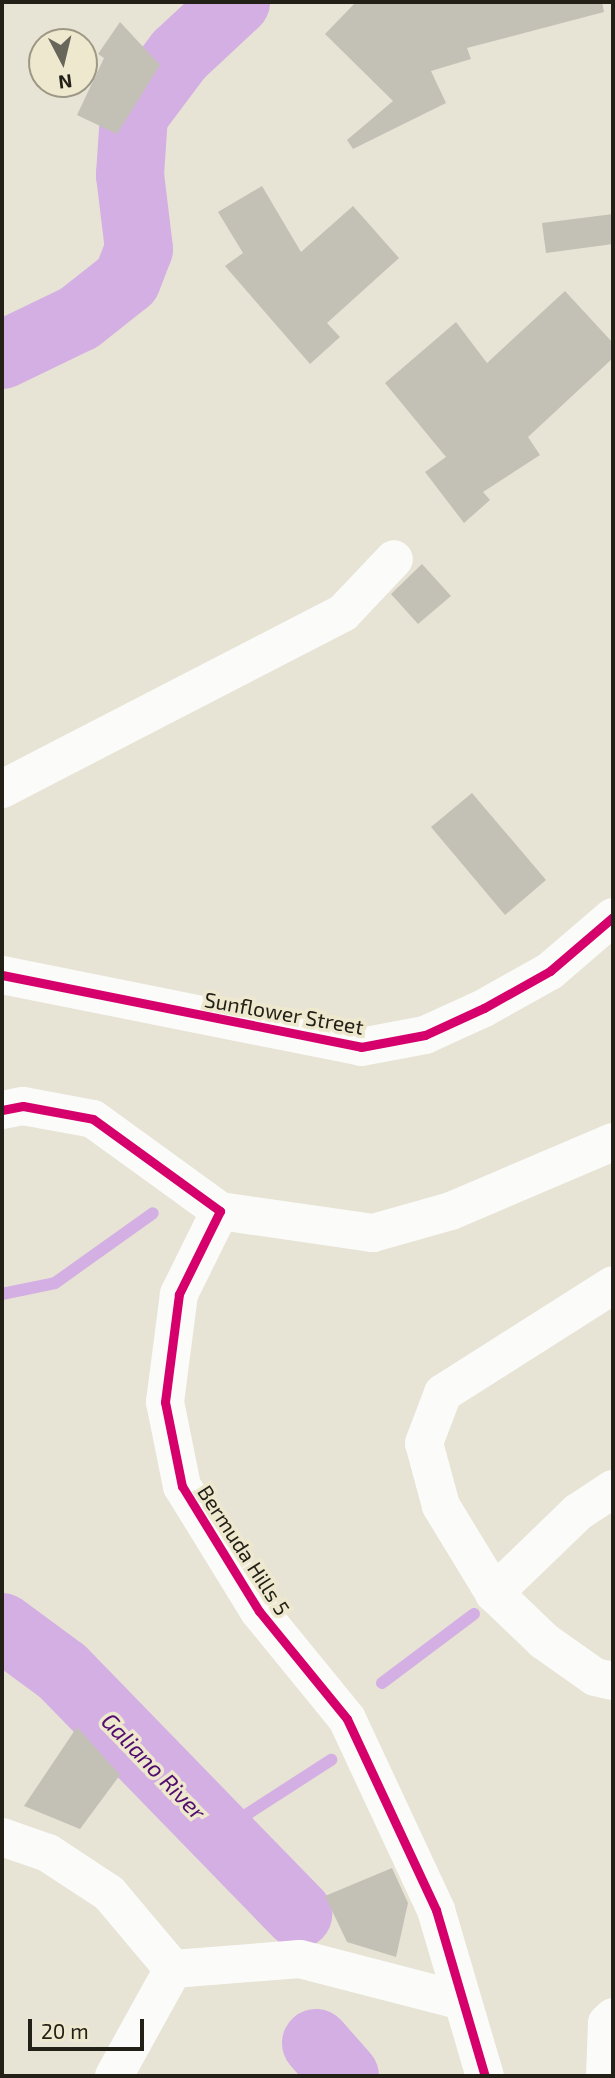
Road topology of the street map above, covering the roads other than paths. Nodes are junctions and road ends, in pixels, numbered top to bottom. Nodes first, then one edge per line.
1 (394, 559) dead end
2 (2, 789) edge
3 (613, 917) edge
4 (2, 975) edge
5 (2, 1110) edge
6 (613, 1142) edge
7 (220, 1211) junction
8 (613, 1285) edge
9 (613, 1489) edge
10 (494, 1593) junction
11 (613, 1681) edge
12 (2, 1837) edge
13 (173, 1969) junction
14 (462, 2001) junction
15 (613, 2017) edge
16 (114, 2076) edge
17 (485, 2076) edge
18 (605, 2076) edge

1 - 2 street
3 - 4 street, Sunflower Street
5 - 7 street
6 - 7 street
7 - 14 street, Bermuda Hills 5
8 - 10 street
9 - 10 street
10 - 11 street
12 - 13 street
13 - 14 street
13 - 16 street
14 - 17 street, Bermuda Hills 5
15 - 18 street

